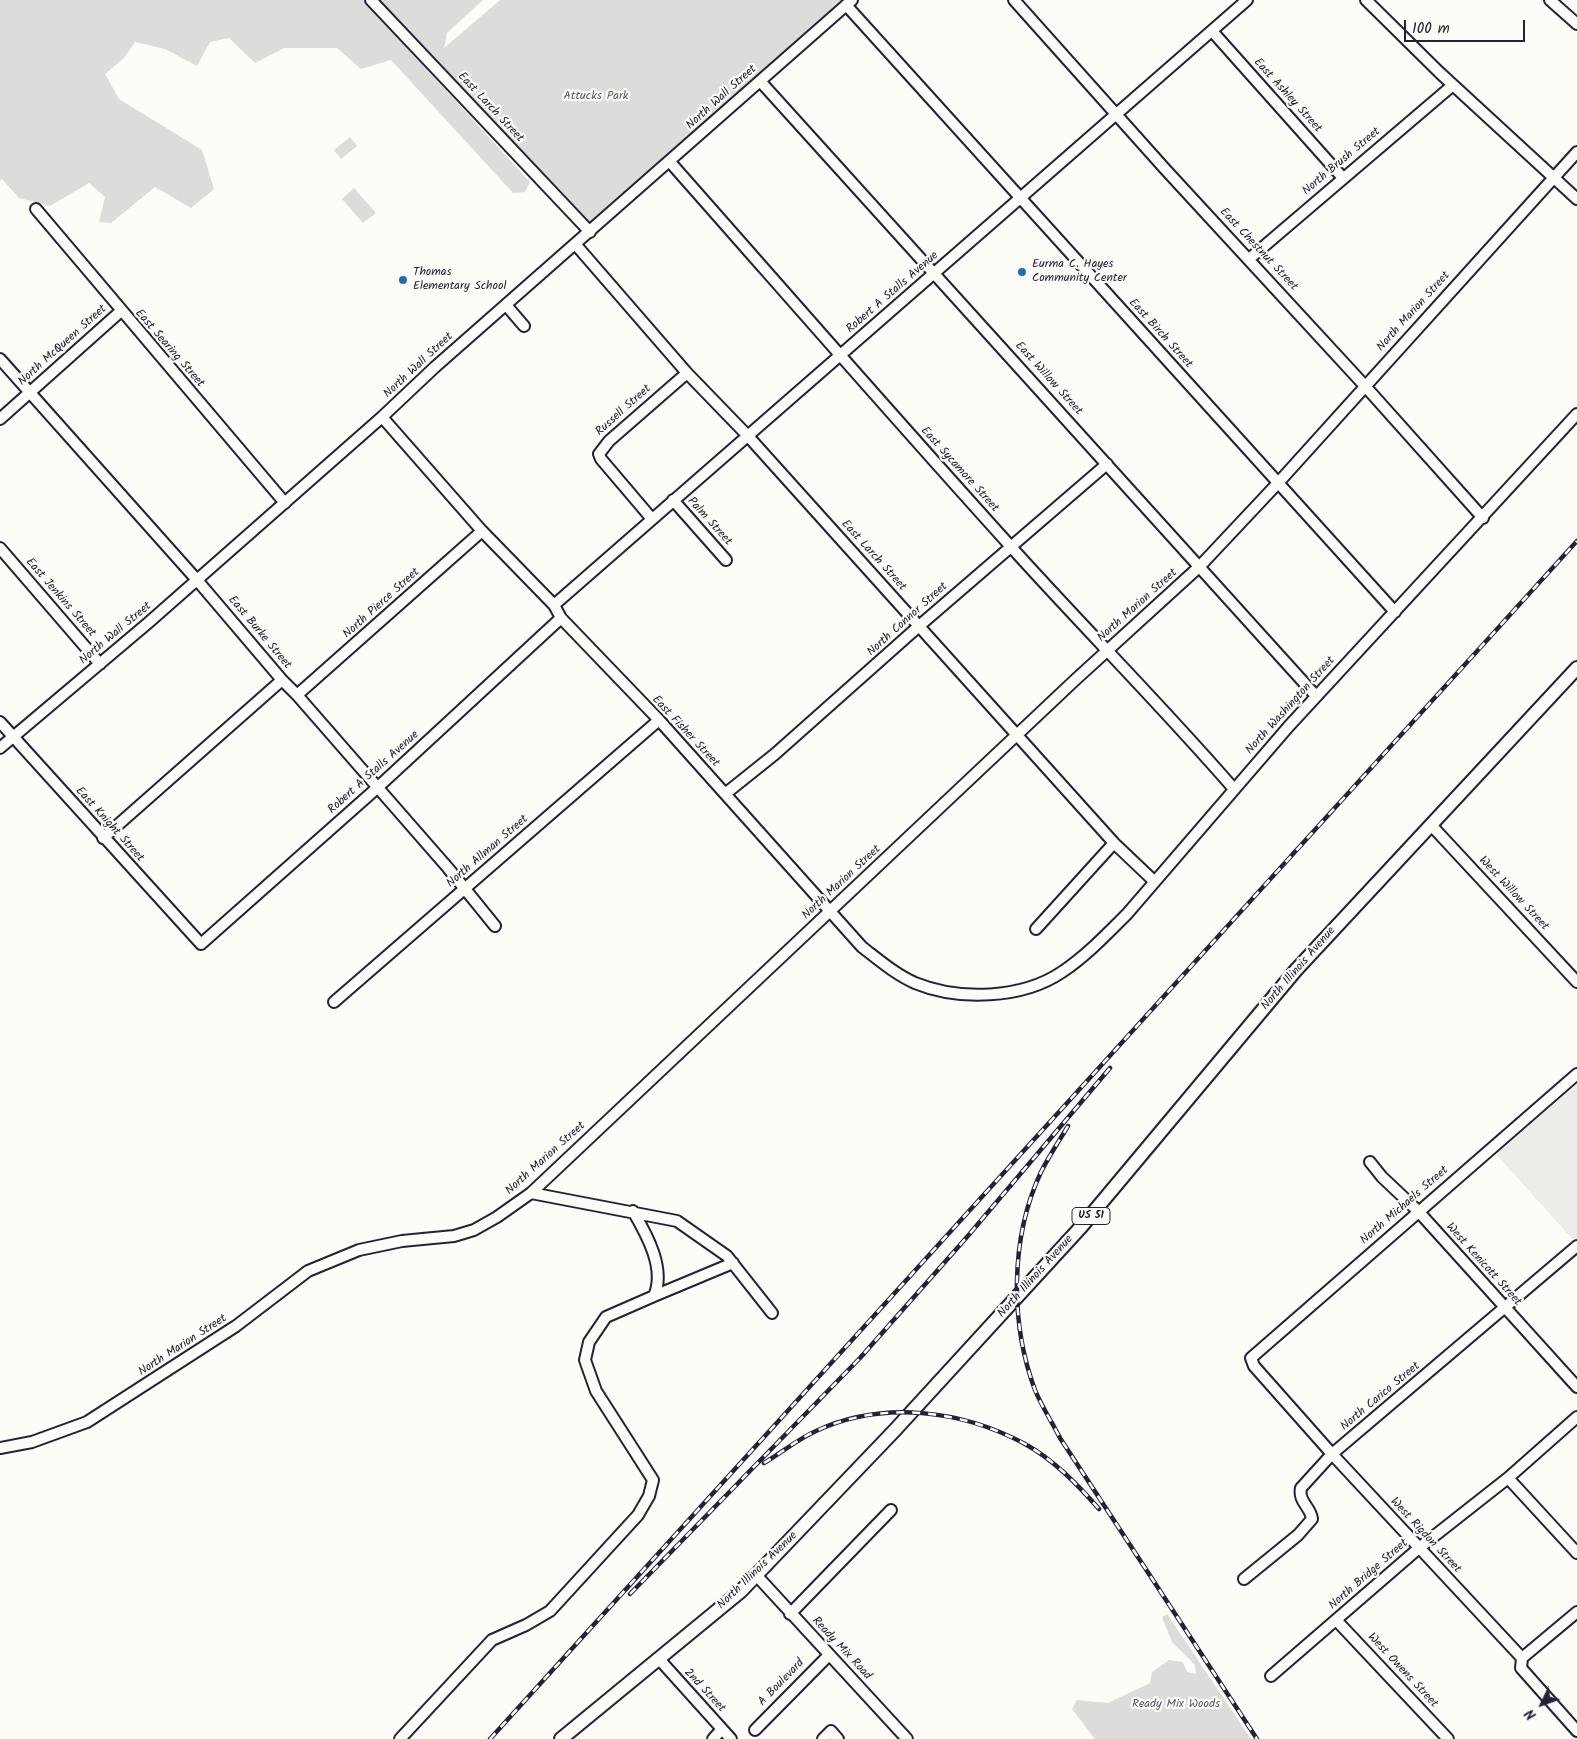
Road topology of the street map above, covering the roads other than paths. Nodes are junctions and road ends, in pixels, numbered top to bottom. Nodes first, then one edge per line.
1 (371, 0) edge
2 (1014, 0) edge
3 (1247, 0) edge
4 (1366, 0) edge
5 (1550, 0) edge
6 (849, 3) edge
7 (1577, 24) edge
8 (1212, 31) junction
9 (760, 81) junction
10 (1452, 85) junction
11 (1115, 114) junction
12 (1577, 152) edge
13 (670, 162) junction
14 (1343, 178) junction
15 (1553, 178) junction
16 (1021, 198) junction
17 (1577, 200) edge
18 (36, 209) dead end
19 (590, 232) junction
20 (576, 244) junction
21 (1249, 259) junction
22 (935, 274) junction
23 (506, 305) junction
24 (121, 311) junction
25 (524, 326) dead end
26 (840, 355) junction
27 (0, 359) edge
28 (687, 373) junction
29 (1365, 386) junction
30 (30, 393) junction
31 (1577, 414) edge
32 (382, 417) junction
33 (0, 419) edge
34 (747, 435) junction
35 (1107, 464) junction
36 (1278, 484) junction
37 (673, 500) junction
38 (285, 503) junction
39 (652, 518) junction
40 (1483, 518) junction
41 (482, 531) junction
42 (1010, 546) junction
43 (0, 548) edge
44 (726, 560) dead end
45 (1200, 566) junction
46 (197, 580) junction
47 (554, 604) junction
48 (1395, 612) junction
49 (561, 618) junction
50 (918, 626) junction
51 (1106, 651) junction
52 (100, 664) junction
53 (1577, 668) edge
54 (282, 680) junction
55 (297, 695) junction
56 (1316, 696) junction
57 (659, 720) junction
58 (0, 722) edge
59 (1019, 735) junction
60 (14, 736) junction
61 (0, 748) edge
62 (377, 788) junction
63 (1234, 789) junction
64 (725, 794) junction
65 (1431, 824) junction
66 (102, 838) junction
67 (1114, 843) junction
68 (1154, 882) junction
69 (465, 889) junction
70 (829, 911) junction
71 (495, 926) dead end
72 (1036, 929) dead end
73 (200, 944) joint
74 (1577, 982) edge
75 (1009, 990) joint
76 (334, 1002) dead end
77 (1577, 1074) edge
78 (1370, 1162) dead end
79 (531, 1193) junction
80 (634, 1211) junction
81 (1418, 1211) junction
82 (1577, 1246) edge
83 (733, 1263) junction
84 (654, 1296) junction
85 (1506, 1308) junction
86 (772, 1313) dead end
87 (1251, 1358) joint
88 (1577, 1387) edge
89 (1577, 1417) edge
90 (0, 1448) edge
91 (1332, 1454) junction
92 (1508, 1478) junction
93 (891, 1510) dead end
94 (1419, 1548) junction
95 (1577, 1553) edge
96 (757, 1576) junction
97 (1244, 1579) dead end
98 (1577, 1612) edge
99 (790, 1614) junction
100 (1337, 1621) junction
101 (829, 1655) junction
102 (1522, 1658) junction
103 (658, 1660) junction
104 (1271, 1676) dead end
105 (722, 1729) junction
106 (755, 1730) dead end
107 (1577, 1731) edge
108 (835, 1735) edge
109 (400, 1739) edge
110 (561, 1739) edge
111 (713, 1739) edge
112 (731, 1739) edge
113 (823, 1739) edge
114 (907, 1739) edge
115 (1448, 1739) edge

1 - 19 street, East Larch Street
2 - 11 street, East Chestnut Street
3 - 8 street, Robert A Stalls Avenue
4 - 10 street
5 - 7 street
6 - 9 street, North Wall Street
6 - 16 street, East Birch Street
8 - 11 street, Robert A Stalls Avenue
8 - 14 street, East Ashley Street
9 - 13 street, North Wall Street
9 - 22 street, East Willow Street
10 - 14 street, North Brush Street
10 - 15 street
11 - 16 street, Robert A Stalls Avenue
11 - 21 street, East Chestnut Street
12 - 15 street, North Marion Street
13 - 19 street, North Wall Street
13 - 26 street, East Sycamore Street
14 - 21 street, North Brush Street
15 - 17 street
15 - 29 street, North Marion Street
16 - 22 street, Robert A Stalls Avenue
16 - 36 street, East Birch Street
18 - 24 street, East Searing Street
19 - 20 street, North Wall Street
20 - 23 street, North Wall Street
20 - 28 street, East Larch Street
21 - 29 street, East Chestnut Street
22 - 26 street, Robert A Stalls Avenue
22 - 35 street, East Willow Street
23 - 25 street
23 - 32 street, North Wall Street
24 - 30 street, North McQueen Street
24 - 38 street, East Searing Street
26 - 34 street, Robert A Stalls Avenue
26 - 42 street, East Sycamore Street
27 - 30 street, East Burke Street
28 - 34 street, East Larch Street
28 - 39 street, Russell Street
29 - 36 street, North Marion Street
29 - 40 street, East Chestnut Street
30 - 33 street, North McQueen Street
30 - 46 street, East Burke Street
31 - 40 street, North Washington Street
32 - 38 street, North Wall Street
32 - 41 street, East Fisher Street
34 - 37 street, Robert A Stalls Avenue
34 - 50 street, East Larch Street
35 - 42 street, North Connor Street
35 - 45 street, East Willow Street
36 - 45 street, North Marion Street
36 - 48 street, East Birch Street
37 - 39 street, Robert A Stalls Avenue
37 - 44 street, Palm Street
38 - 46 street, North Wall Street
39 - 47 street, Robert A Stalls Avenue
40 - 48 street, North Washington Street
41 - 47 street, East Fisher Street
41 - 55 street, North Pierce Street
42 - 50 street, North Connor Street
42 - 51 street, East Sycamore Street
43 - 52 street, East Jenkins Street
45 - 51 street, North Marion Street
45 - 56 street, East Willow Street
46 - 52 street, North Wall Street
46 - 54 street, East Burke Street
47 - 49 street, East Fisher Street
48 - 56 street, North Washington Street
49 - 57 street, East Fisher Street
49 - 62 street, Robert A Stalls Avenue
50 - 59 street, East Larch Street
50 - 64 street, North Connor Street
51 - 59 street, North Marion Street
51 - 63 street, East Sycamore Street
52 - 60 street, North Wall Street
53 - 65 main road, North Illinois Avenue / US 51
54 - 55 street, East Burke Street
54 - 66 street
55 - 62 street, East Burke Street
56 - 63 street, North Washington Street
57 - 64 street, East Fisher Street
57 - 69 street, North Allman Street
58 - 60 street, East Knight Street
59 - 67 street, East Larch Street
59 - 70 street, North Marion Street
60 - 61 street, North Wall Street
60 - 66 street, East Knight Street
62 - 69 street, East Burke Street
62 - 73 street, Robert A Stalls Avenue
63 - 68 street, North Washington Street
64 - 70 street, East Fisher Street
65 - 74 street, West Willow Street
65 - 96 main road, North Illinois Avenue / US 51
66 - 73 street, East Knight Street
67 - 68 street, East Larch Street
67 - 72 street
68 - 75 street, North Washington Street
69 - 71 street, East Burke Street
69 - 76 street, North Allman Street
70 - 75 street, East Fisher Street
70 - 79 street, North Marion Street
77 - 81 street, North Michaels Street
78 - 81 street, West Kenicott Street
79 - 80 street
79 - 90 street, North Marion Street
80 - 83 street
80 - 84 street
81 - 85 street, West Kenicott Street
81 - 87 street, North Michaels Street
82 - 85 street, North Carico Street
83 - 84 street
83 - 86 street
84 - 109 street
85 - 88 street, West Kenicott Street
85 - 91 street, North Carico Street
87 - 91 street, West Rigdon Street
89 - 92 street, North Bridge Street
91 - 94 street, West Rigdon Street
91 - 97 street, North Carico Street
92 - 94 street, North Bridge Street
92 - 95 street
93 - 99 street
94 - 100 street, North Bridge Street
94 - 102 street, West Rigdon Street
96 - 99 street, Ready Mix Road
96 - 103 main road, North Illinois Avenue / US 51
98 - 102 street
99 - 101 street, Ready Mix Road
100 - 104 street, North Bridge Street
100 - 115 street, West Owens Street
101 - 106 street, A Boulevard
101 - 114 street, Ready Mix Road
102 - 107 street, West Rigdon Street
103 - 105 street, 2nd Street
103 - 110 main road, North Illinois Avenue / US 51
105 - 111 street
105 - 112 street, 2nd Street
108 - 113 street

